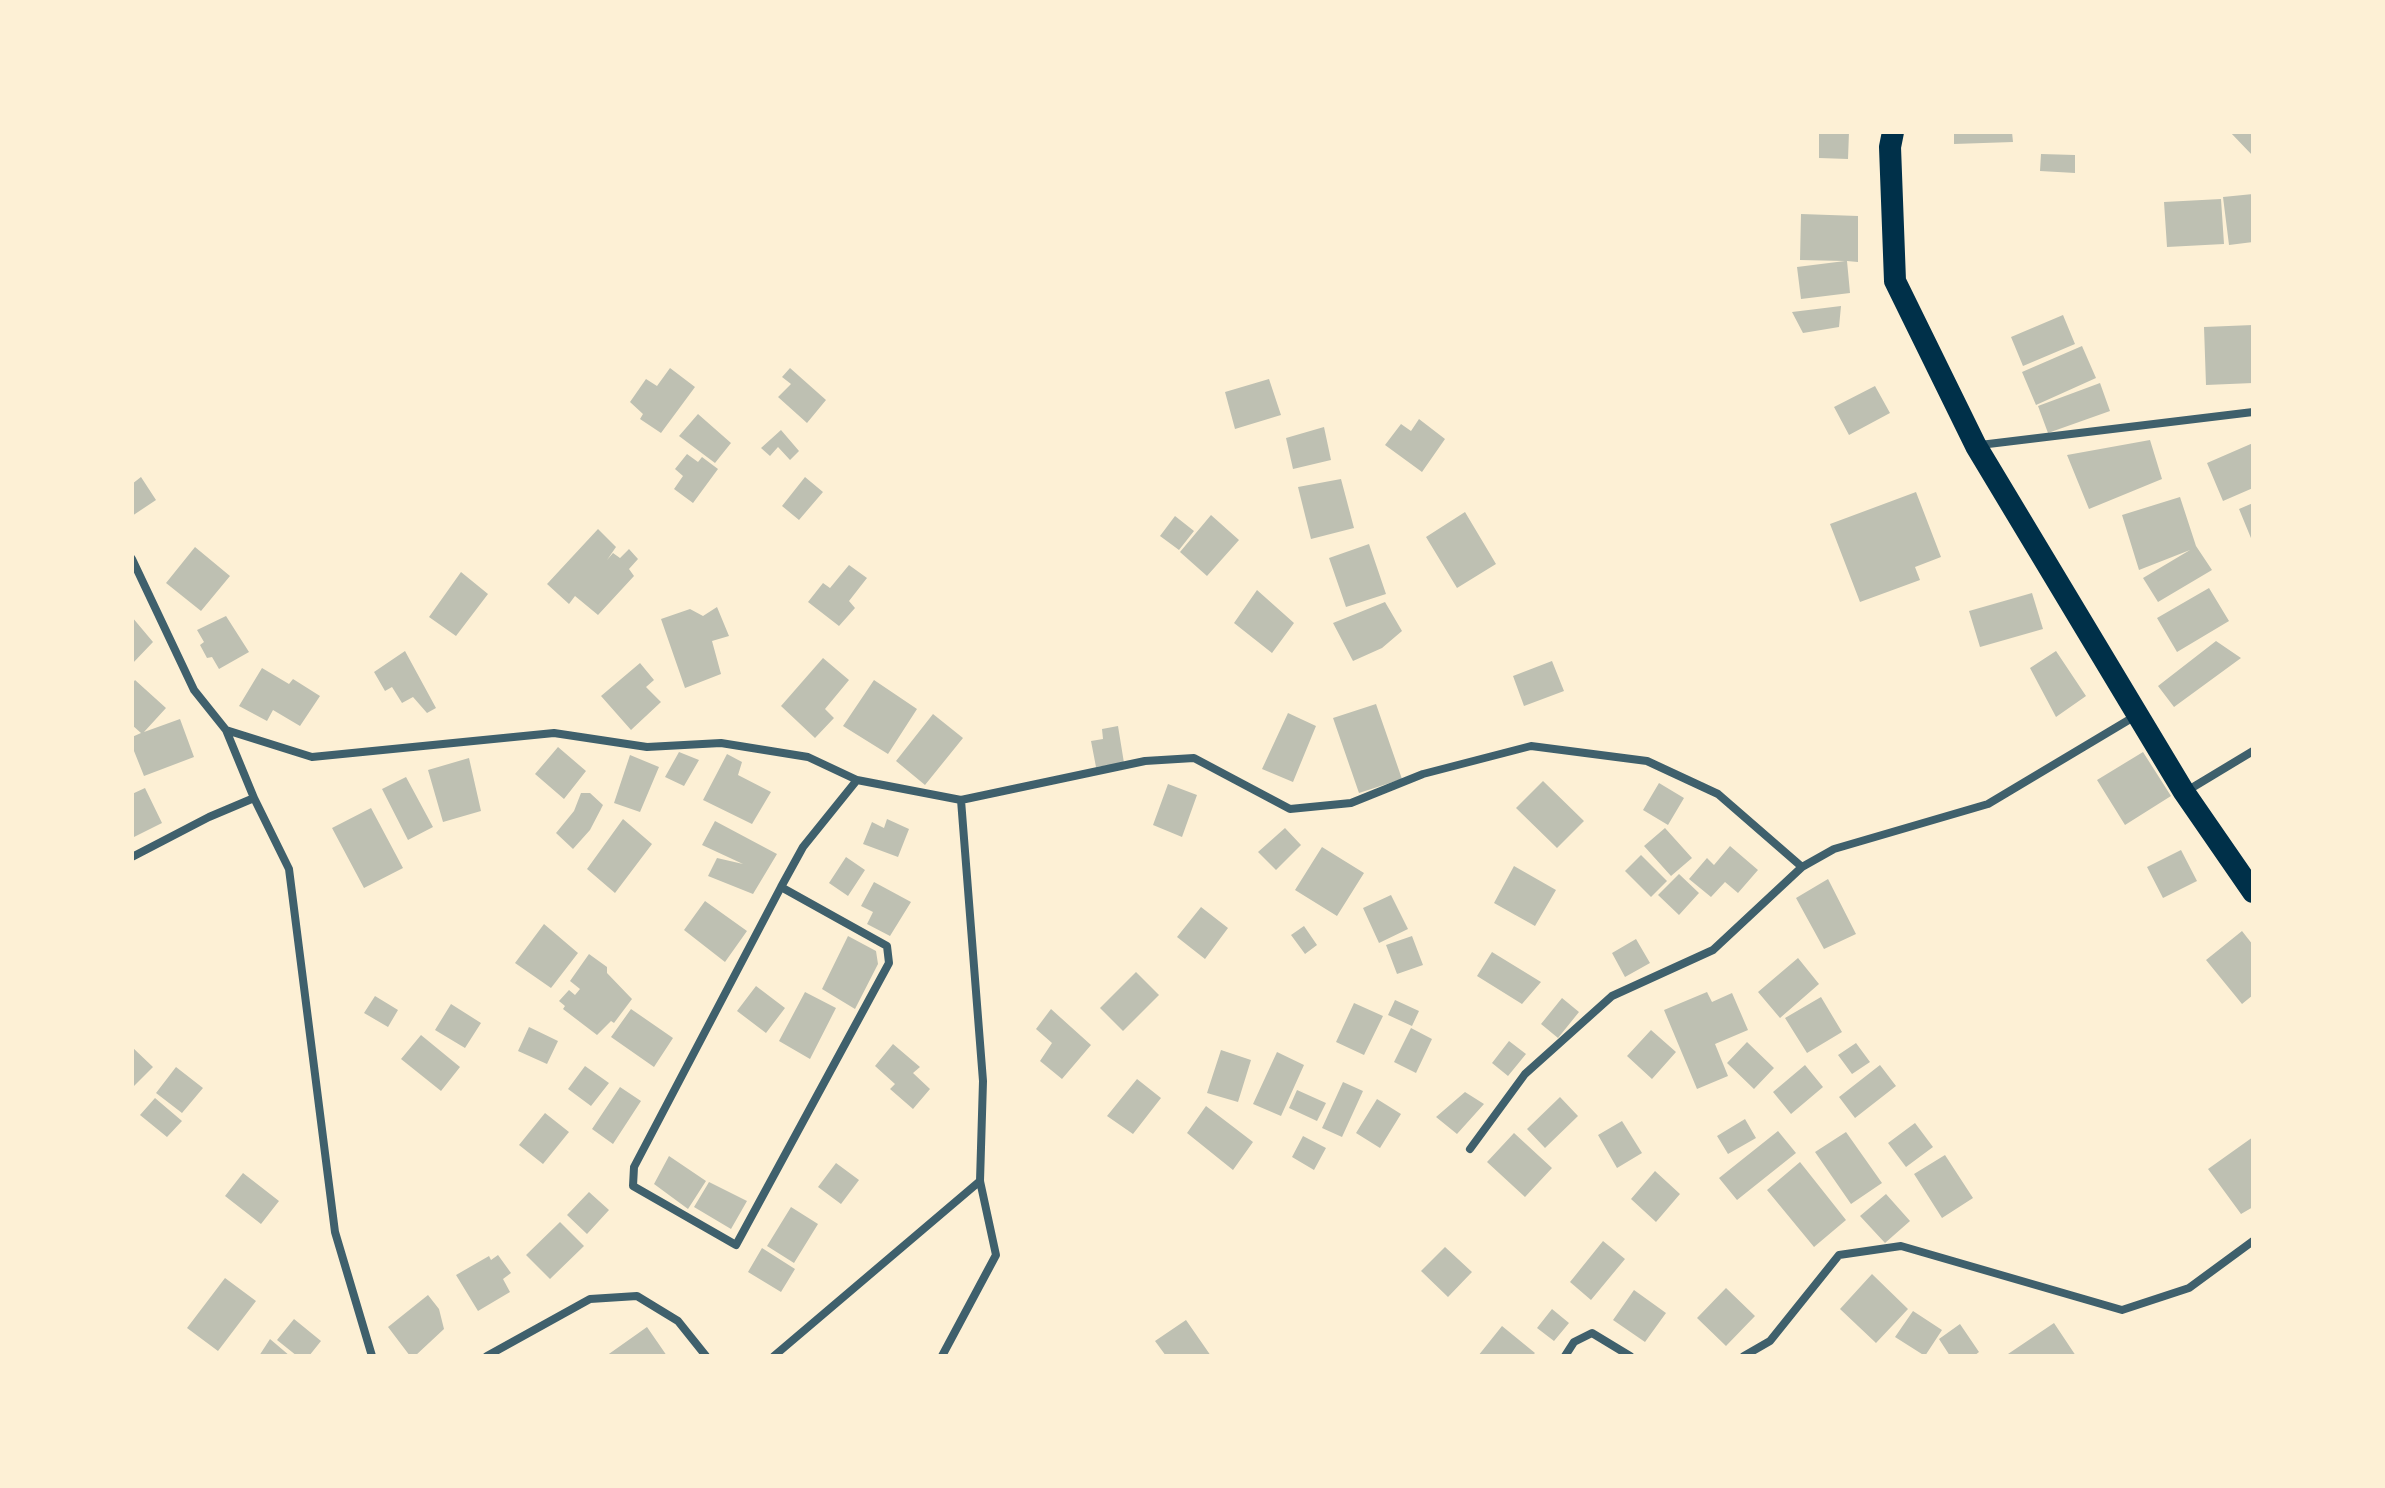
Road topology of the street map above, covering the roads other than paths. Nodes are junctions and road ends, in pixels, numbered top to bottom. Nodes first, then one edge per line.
1 (1893, 132) edge
2 (2253, 412) edge
3 (1976, 446) junction
4 (132, 559) edge
5 (2138, 715) junction
6 (226, 730) junction
7 (2253, 751) edge
8 (857, 780) junction
9 (2184, 792) junction
10 (254, 798) junction
11 (961, 800) junction
12 (132, 857) edge
13 (1802, 867) junction
14 (781, 887) junction
15 (2253, 892) edge
16 (1470, 1149) dead end
17 (980, 1181) junction
18 (2253, 1241) edge
19 (372, 1356) edge
20 (487, 1356) edge
21 (706, 1356) edge
22 (774, 1356) edge
23 (942, 1356) edge
24 (1565, 1356) edge
25 (1630, 1356) edge
26 (1744, 1356) edge

1 - 3 highway
2 - 3 street
3 - 5 highway
4 - 6 street
5 - 9 highway
5 - 13 street
6 - 8 street
6 - 10 street
7 - 9 street
8 - 11 street
8 - 14 street
9 - 15 highway
10 - 12 street
10 - 19 street
11 - 13 street
11 - 17 street
13 - 16 street
14 - 14 street
17 - 22 street
17 - 23 street
18 - 26 street
20 - 21 street
24 - 25 street

